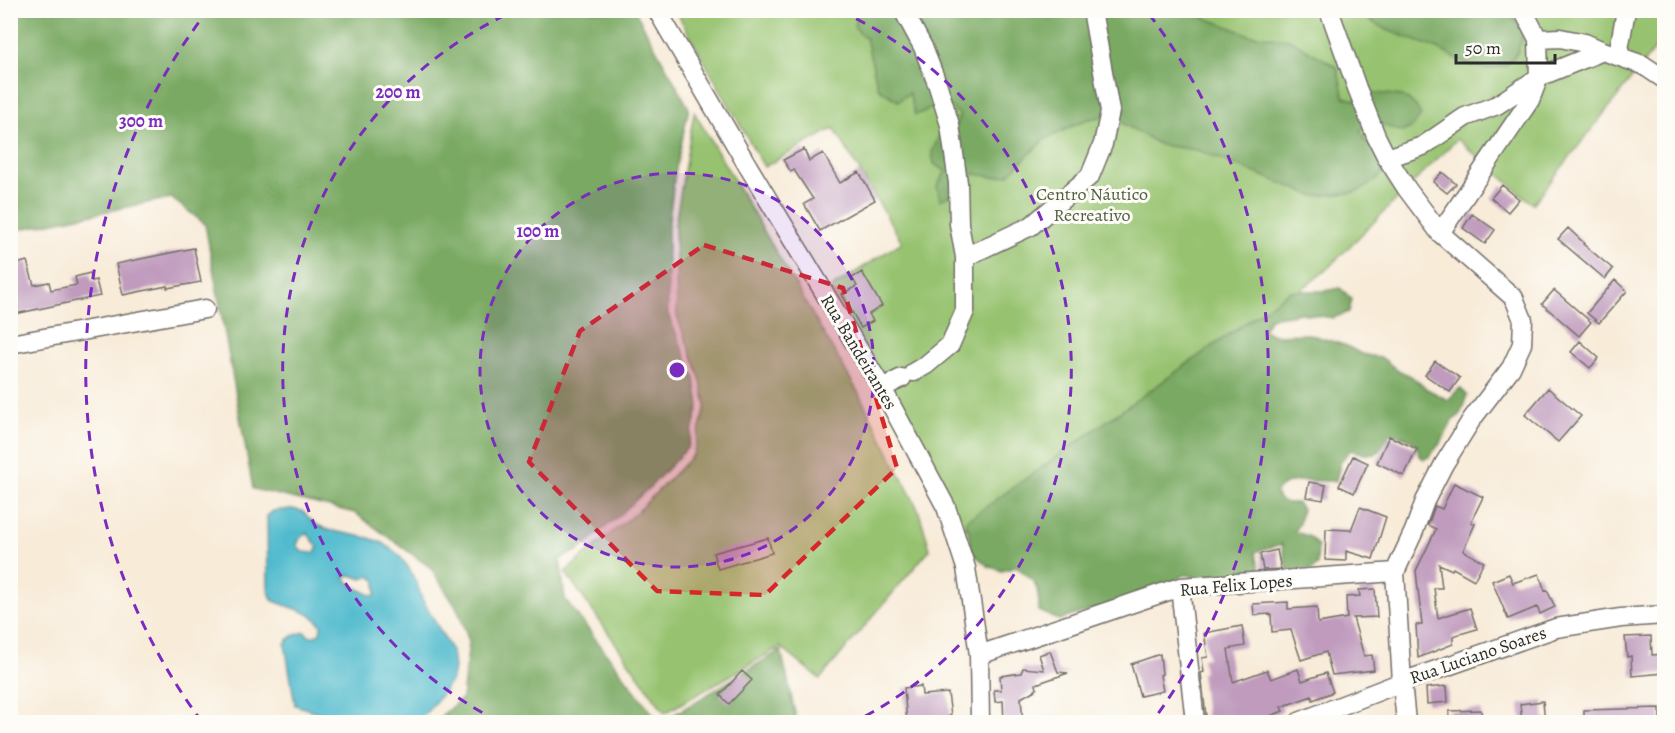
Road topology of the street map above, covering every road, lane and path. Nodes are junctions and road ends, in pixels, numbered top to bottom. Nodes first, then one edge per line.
1 (657, 10) edge
2 (903, 10) edge
3 (1092, 10) edge
4 (1329, 10) edge
5 (1523, 10) edge
6 (1626, 10) edge
7 (1538, 39) junction
8 (1610, 53) junction
9 (1539, 77) junction
10 (1665, 79) edge
11 (1387, 158) junction
12 (1440, 233) junction
13 (965, 257) junction
14 (205, 309) dead end
15 (10, 344) edge
16 (882, 388) junction
17 (1395, 572) junction
18 (1180, 588) junction
19 (1665, 615) edge
20 (979, 655) junction
21 (1402, 682) junction
22 (980, 723) edge
23 (1195, 723) edge
24 (1299, 723) edge
25 (1406, 723) edge

1 - 16 street, Rua Bandeirantes
2 - 13 street
3 - 13 street
4 - 11 street
5 - 7 street
6 - 8 street
7 - 8 street
7 - 9 street
8 - 9 street
8 - 10 street
9 - 11 street
9 - 12 street
11 - 12 street
12 - 17 street
13 - 16 street
14 - 15 street
16 - 20 street, Rua Bandeirantes
17 - 18 street, Rua Felix Lopes
17 - 21 street
18 - 20 street, Rua Felix Lopes
18 - 23 street
19 - 21 street, Rua Luciano Soares
20 - 22 street, Rua Bandeirantes
21 - 24 street, Rua Luciano Soares
21 - 25 street

